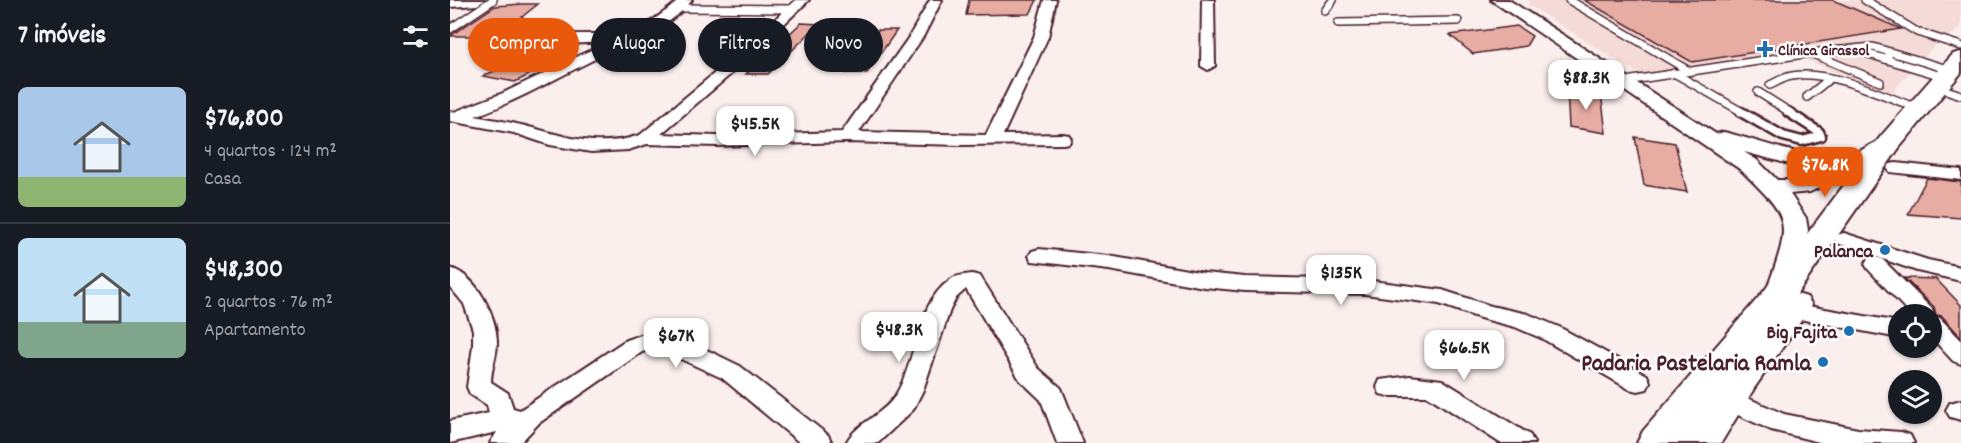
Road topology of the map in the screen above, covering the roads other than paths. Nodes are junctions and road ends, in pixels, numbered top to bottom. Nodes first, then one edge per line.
1 (477, 0) edge
2 (493, 0) edge
3 (936, 0) edge
4 (1050, 0) edge
5 (1208, 0) edge
6 (1333, 0) edge
7 (1499, 0) edge
8 (1511, 0) edge
9 (1569, 0) edge
10 (1865, 0) edge
11 (450, 2) edge
12 (799, 3) edge
13 (682, 4) edge
14 (1325, 11) dead end
15 (660, 18) edge
16 (1458, 21) dead end
17 (1338, 23) dead end
18 (450, 29) edge
19 (1850, 49) junction
20 (1811, 53) junction
21 (1896, 53) junction
22 (1885, 59) junction
23 (1208, 66) dead end
24 (1689, 71) junction
25 (557, 72) edge
26 (1674, 73) junction
27 (1956, 74) edge
28 (1632, 80) junction
29 (1828, 80) junction
30 (1880, 82) dead end
31 (1770, 85) dead end
32 (1758, 92) dead end
33 (1807, 97) dead end
34 (1919, 108) junction
35 (453, 116) edge
36 (847, 137) junction
37 (1063, 139) dead end
38 (646, 140) junction
39 (992, 140) junction
40 (1893, 155) junction
41 (1804, 160) junction
42 (1961, 175) edge
43 (1772, 187) junction
44 (1844, 239) junction
45 (1038, 256) dead end
46 (1875, 264) dead end
47 (1961, 274) edge
48 (450, 275) edge
49 (1913, 304) edge
50 (1783, 305) junction
51 (1888, 328) edge
52 (1942, 338) edge
53 (1961, 355) edge
54 (1638, 382) dead end
55 (1389, 387) dead end
56 (1728, 399) junction
57 (503, 431) edge
58 (450, 432) edge
59 (819, 443) edge
60 (859, 443) edge
61 (1070, 443) edge
62 (1521, 443) edge
63 (1657, 443) edge
64 (1699, 443) edge
65 (1901, 443) edge

1 - 11 street
2 - 18 lane
3 - 36 street
4 - 39 street
5 - 23 street
6 - 14 lane
7 - 43 street
8 - 28 street
9 - 24 lane
10 - 27 lane
12 - 13 lane
12 - 38 street
13 - 15 street
16 - 17 lane
19 - 20 lane
19 - 21 lane
19 - 22 lane
20 - 24 lane
20 - 30 lane
21 - 22 lane
21 - 27 lane
22 - 27 lane
24 - 26 lane
25 - 35 street
26 - 28 lane
26 - 32 lane
27 - 34 main road
27 - 40 main road
28 - 41 street
29 - 31 lane
29 - 33 lane
29 - 34 lane
34 - 40 main road
35 - 38 street
36 - 38 street
36 - 39 street
37 - 39 street
40 - 41 street
40 - 42 street
40 - 44 main road
40 - 50 main road
41 - 43 street
43 - 50 street
44 - 47 street
44 - 50 main road
45 - 54 street
46 - 49 street
48 - 57 street
50 - 51 street
50 - 56 main road
50 - 63 main road
52 - 53 street
55 - 62 street
56 - 64 main road
56 - 65 street
57 - 58 street
57 - 59 street
60 - 61 street

